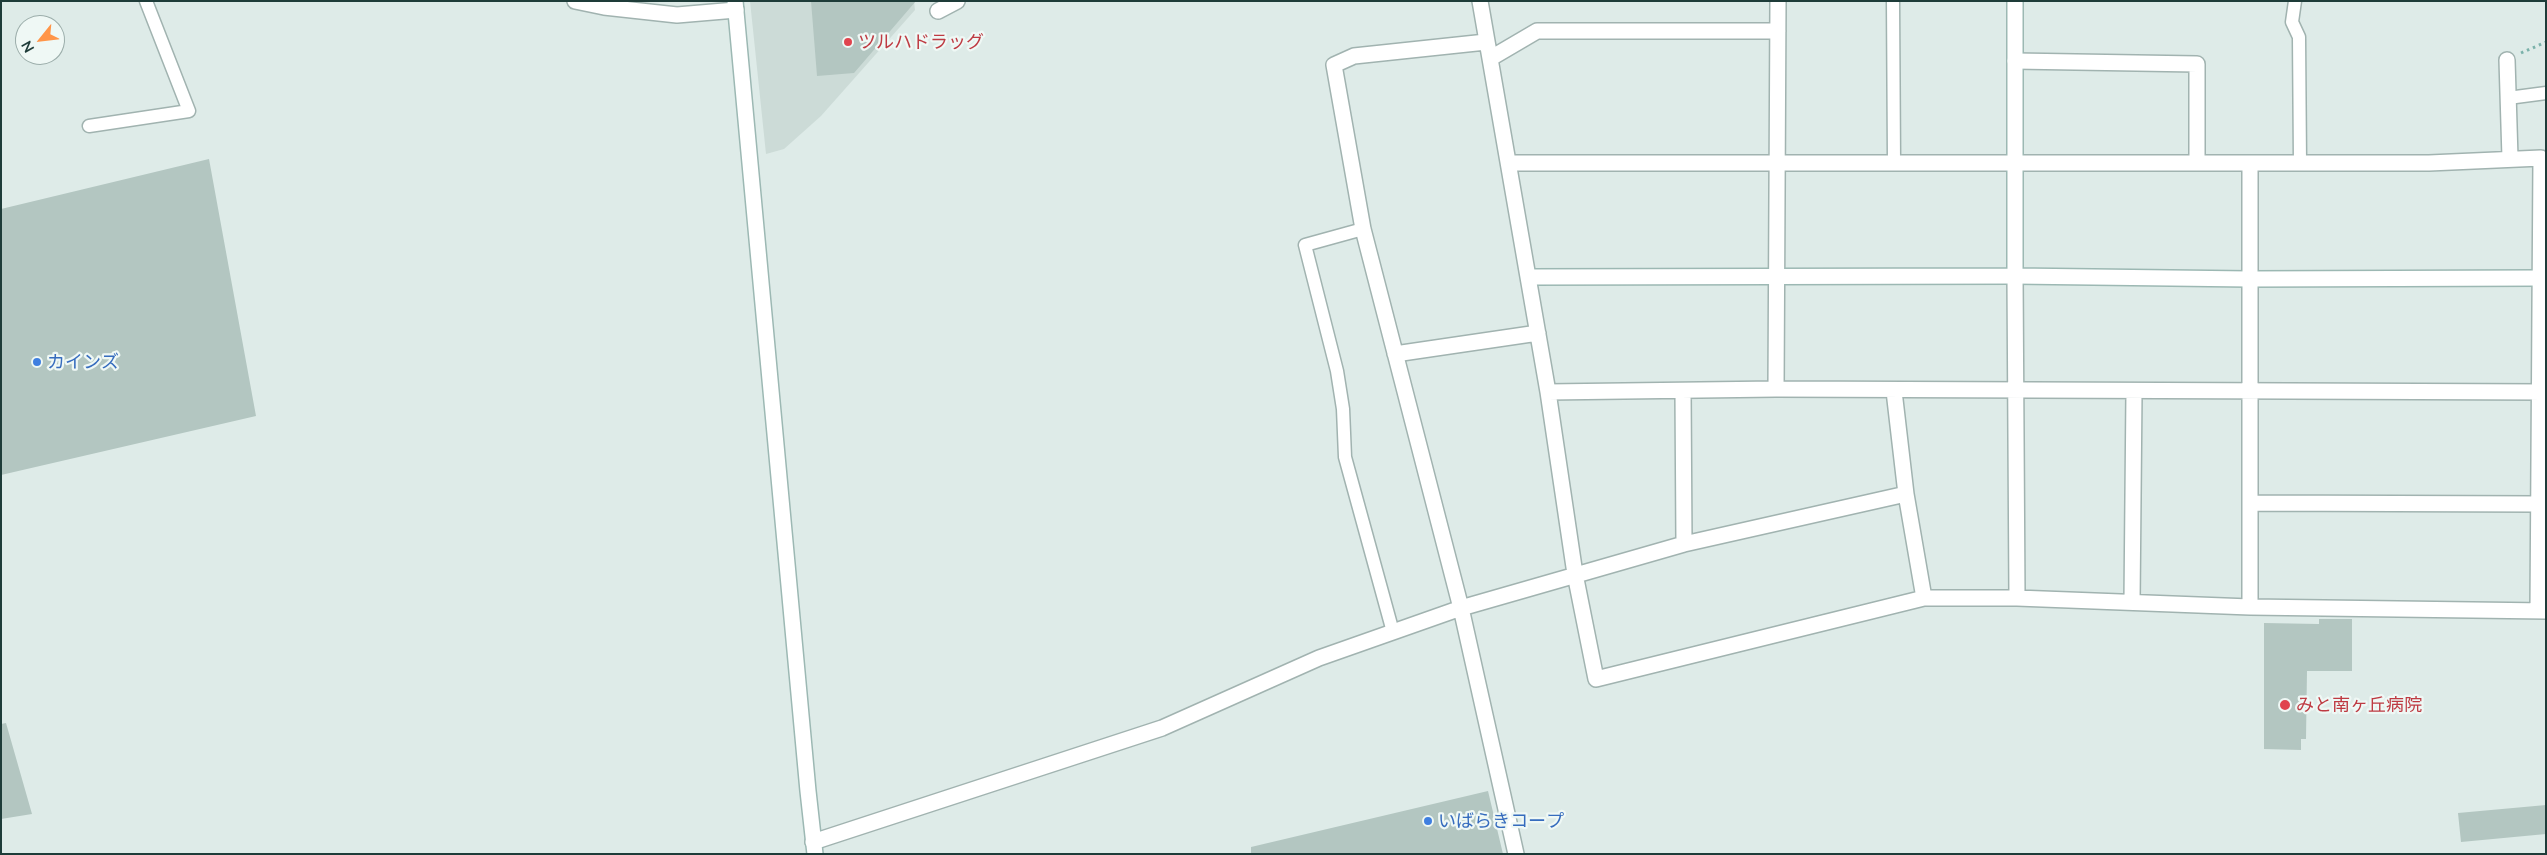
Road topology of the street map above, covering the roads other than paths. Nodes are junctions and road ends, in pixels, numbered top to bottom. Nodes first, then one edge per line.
1 (146, 1) edge
2 (575, 1) edge
3 (957, 1) edge
4 (1480, 1) edge
5 (1778, 1) edge
6 (1893, 1) edge
7 (2015, 1) edge
8 (2295, 1) edge
9 (603, 4) edge
10 (736, 5) edge
11 (938, 11) dead end
12 (1778, 31) junction
13 (1486, 42) junction
14 (1491, 58) junction
15 (2015, 60) junction
16 (2507, 60) road end
17 (2546, 93) edge
18 (2508, 98) junction
19 (89, 126) dead end
20 (2510, 158) junction
21 (1894, 162) junction
22 (1509, 163) junction
23 (2014, 163) junction
24 (2300, 163) junction
25 (1779, 164) junction
26 (2197, 164) junction
27 (2250, 164) junction
28 (2543, 211) edge
29 (1363, 229) junction
30 (1778, 276) junction
31 (2015, 276) junction
32 (1528, 278) junction
33 (2540, 278) junction
34 (2249, 279) junction
35 (1538, 333) junction
36 (1395, 354) junction
37 (1776, 389) junction
38 (1683, 391) junction
39 (1894, 391) junction
40 (2016, 391) junction
41 (1548, 392) junction
42 (2134, 392) junction
43 (2250, 392) junction
44 (2543, 392) edge
45 (1906, 494) junction
46 (2251, 503) junction
47 (2539, 504) junction
48 (1684, 544) junction
49 (1575, 574) junction
50 (1924, 598) junction
51 (2017, 598) junction
52 (2132, 602) junction
53 (2250, 607) junction
54 (1461, 608) junction
55 (2542, 611) edge
56 (1393, 632) junction
57 (814, 848) edge
58 (1516, 854) edge

1 - 19 lane
2 - 9 street
3 - 11 street
4 - 13 street
5 - 12 street
6 - 21 lane
7 - 15 street
8 - 24 lane
9 - 10 street
10 - 57 street
12 - 14 street
12 - 25 street
13 - 14 street
13 - 29 street
14 - 22 street
15 - 23 street
15 - 26 street
16 - 18 street
17 - 18 lane
18 - 20 street
20 - 24 street
20 - 28 street
21 - 23 street
21 - 25 street
22 - 25 street
22 - 32 street
23 - 26 street
23 - 31 street
24 - 27 street
25 - 30 street
26 - 27 street
27 - 34 street
28 - 33 street
29 - 36 street
29 - 56 lane
30 - 31 street
30 - 32 street
30 - 37 street
31 - 34 street
31 - 40 street
32 - 35 street
33 - 34 street
33 - 44 street
34 - 43 street
35 - 36 street
35 - 41 street
36 - 54 street
37 - 38 street
37 - 39 street
38 - 41 street
38 - 48 street
39 - 40 street
39 - 45 street
40 - 42 street
40 - 51 street
41 - 49 street
42 - 43 street
42 - 52 street
43 - 44 street
43 - 46 street
44 - 47 street
45 - 48 street
45 - 50 street
46 - 47 street
46 - 53 street
47 - 55 street
48 - 49 street
49 - 50 street
49 - 54 street
50 - 51 street
51 - 52 street
52 - 53 street
53 - 55 street
54 - 56 street
54 - 58 street
56 - 57 street

